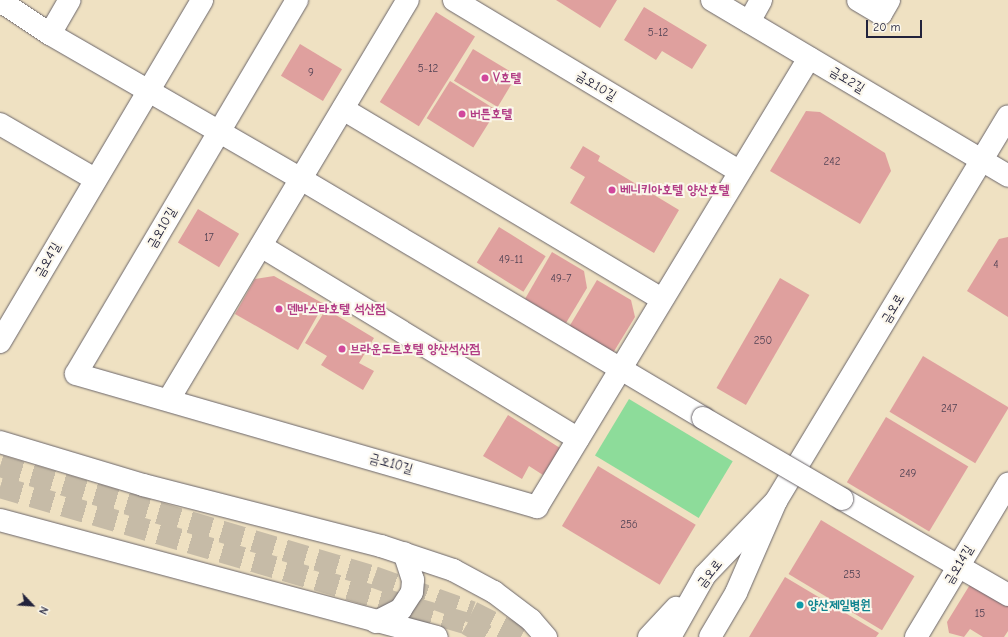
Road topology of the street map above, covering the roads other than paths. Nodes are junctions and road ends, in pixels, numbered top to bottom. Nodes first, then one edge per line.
1 (70, 0) edge
2 (202, 0) edge
3 (297, 0) edge
4 (408, 0) edge
5 (454, 0) edge
6 (712, 0) edge
7 (761, 0) edge
8 (858, 0) edge
9 (890, 0) edge
10 (0, 1) edge
11 (748, 22) junction
12 (50, 34) junction
13 (809, 58) junction
14 (148, 91) junction
15 (342, 109) junction
16 (1008, 117) edge
17 (0, 124) edge
18 (219, 132) junction
19 (982, 160) junction
20 (739, 171) junction
21 (1008, 176) edge
22 (95, 179) junction
23 (301, 179) junction
24 (261, 246) junction
25 (662, 300) junction
26 (0, 342) edge
27 (621, 367) junction
28 (169, 399) junction
29 (578, 439) junction
30 (0, 442) edge
31 (1005, 494) edge
32 (776, 501) junction
33 (0, 520) edge
34 (404, 553) junction
35 (958, 566) junction
36 (705, 575) junction
37 (1008, 595) edge
38 (531, 620) junction
39 (376, 622) junction
40 (713, 634) edge
41 (919, 636) edge
42 (437, 637) edge
43 (546, 637) edge
44 (562, 637) edge
45 (649, 637) edge
46 (670, 637) edge

1 - 12 street
2 - 14 street, 금오4길
3 - 18 street, 금오10길
4 - 15 street
5 - 20 street, 금오10길
6 - 11 street, 금오2길
7 - 11 street
8 - 9 street
10 - 12 street
11 - 13 street, 금오2길
12 - 14 street
13 - 19 street, 금오2길
13 - 20 street, 금오10길
14 - 18 street
14 - 22 street, 금오4길
15 - 23 street
15 - 25 street
16 - 19 street, 금오로
17 - 22 street
18 - 23 street
18 - 28 street, 금오10길
19 - 21 street, 금오2길
19 - 32 street, 금오로
20 - 25 street, 금오10길
22 - 26 street, 금오4길
23 - 24 street
23 - 27 street
24 - 28 street
24 - 29 street
25 - 27 street, 금오10길
27 - 29 street, 금오10길
27 - 35 street, bridge
28 - 29 street, 금오10길
30 - 34 street
31 - 35 street, 금오14길
32 - 36 street, 금오로
32 - 40 street, 금오로
33 - 39 street
34 - 38 street
34 - 39 street
35 - 37 street
35 - 41 street, 금오14길
36 - 45 street
36 - 46 street, 금오로
38 - 43 street
38 - 44 street
39 - 42 street

